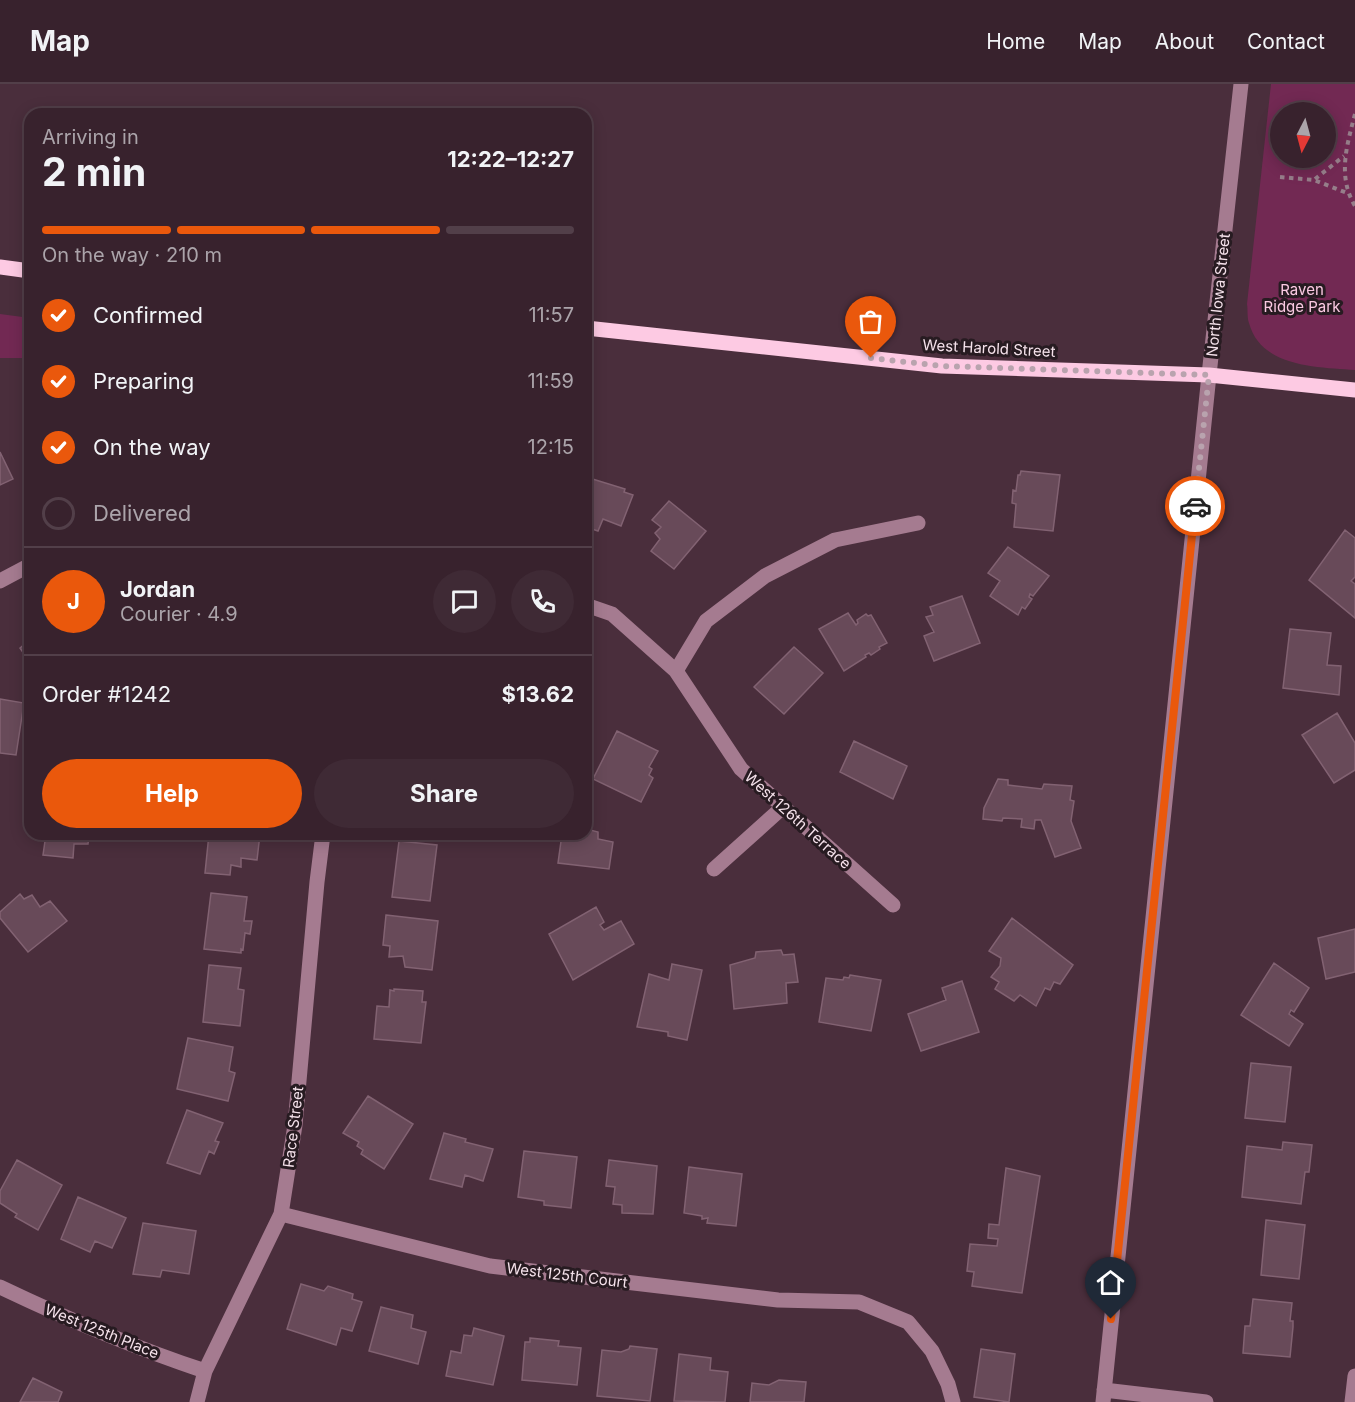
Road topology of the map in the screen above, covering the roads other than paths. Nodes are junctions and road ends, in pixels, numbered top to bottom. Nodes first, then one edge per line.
1 (1241, 84) edge
2 (0, 267) edge
3 (24, 270) edge
4 (592, 329) edge
5 (1209, 375) junction
6 (1355, 390) edge
7 (918, 523) dead end
8 (24, 568) edge
9 (0, 581) edge
10 (592, 606) edge
11 (676, 670) junction
12 (783, 807) junction
13 (322, 840) edge
14 (714, 869) dead end
15 (892, 904) dead end
16 (281, 1214) junction
17 (0, 1287) edge
18 (205, 1371) junction
19 (1355, 1376) edge
20 (1103, 1396) edge
21 (197, 1402) edge
22 (953, 1402) edge
23 (1206, 1402) edge
24 (1352, 1402) edge

1 - 5 street, North Iowa Street
2 - 3 main road
4 - 5 main road, West Harold Street
5 - 6 main road, West Harold Street
5 - 20 street, North Iowa Street
7 - 11 street
8 - 9 street
10 - 11 street, West 126th Terrace
11 - 12 street, West 126th Terrace
12 - 14 street
12 - 15 street, West 126th Terrace
13 - 16 street, Race Street
16 - 18 street, Race Street
16 - 22 street, West 125th Court
17 - 18 street, West 125th Place
18 - 21 street, Race Street
19 - 24 street
20 - 23 street

